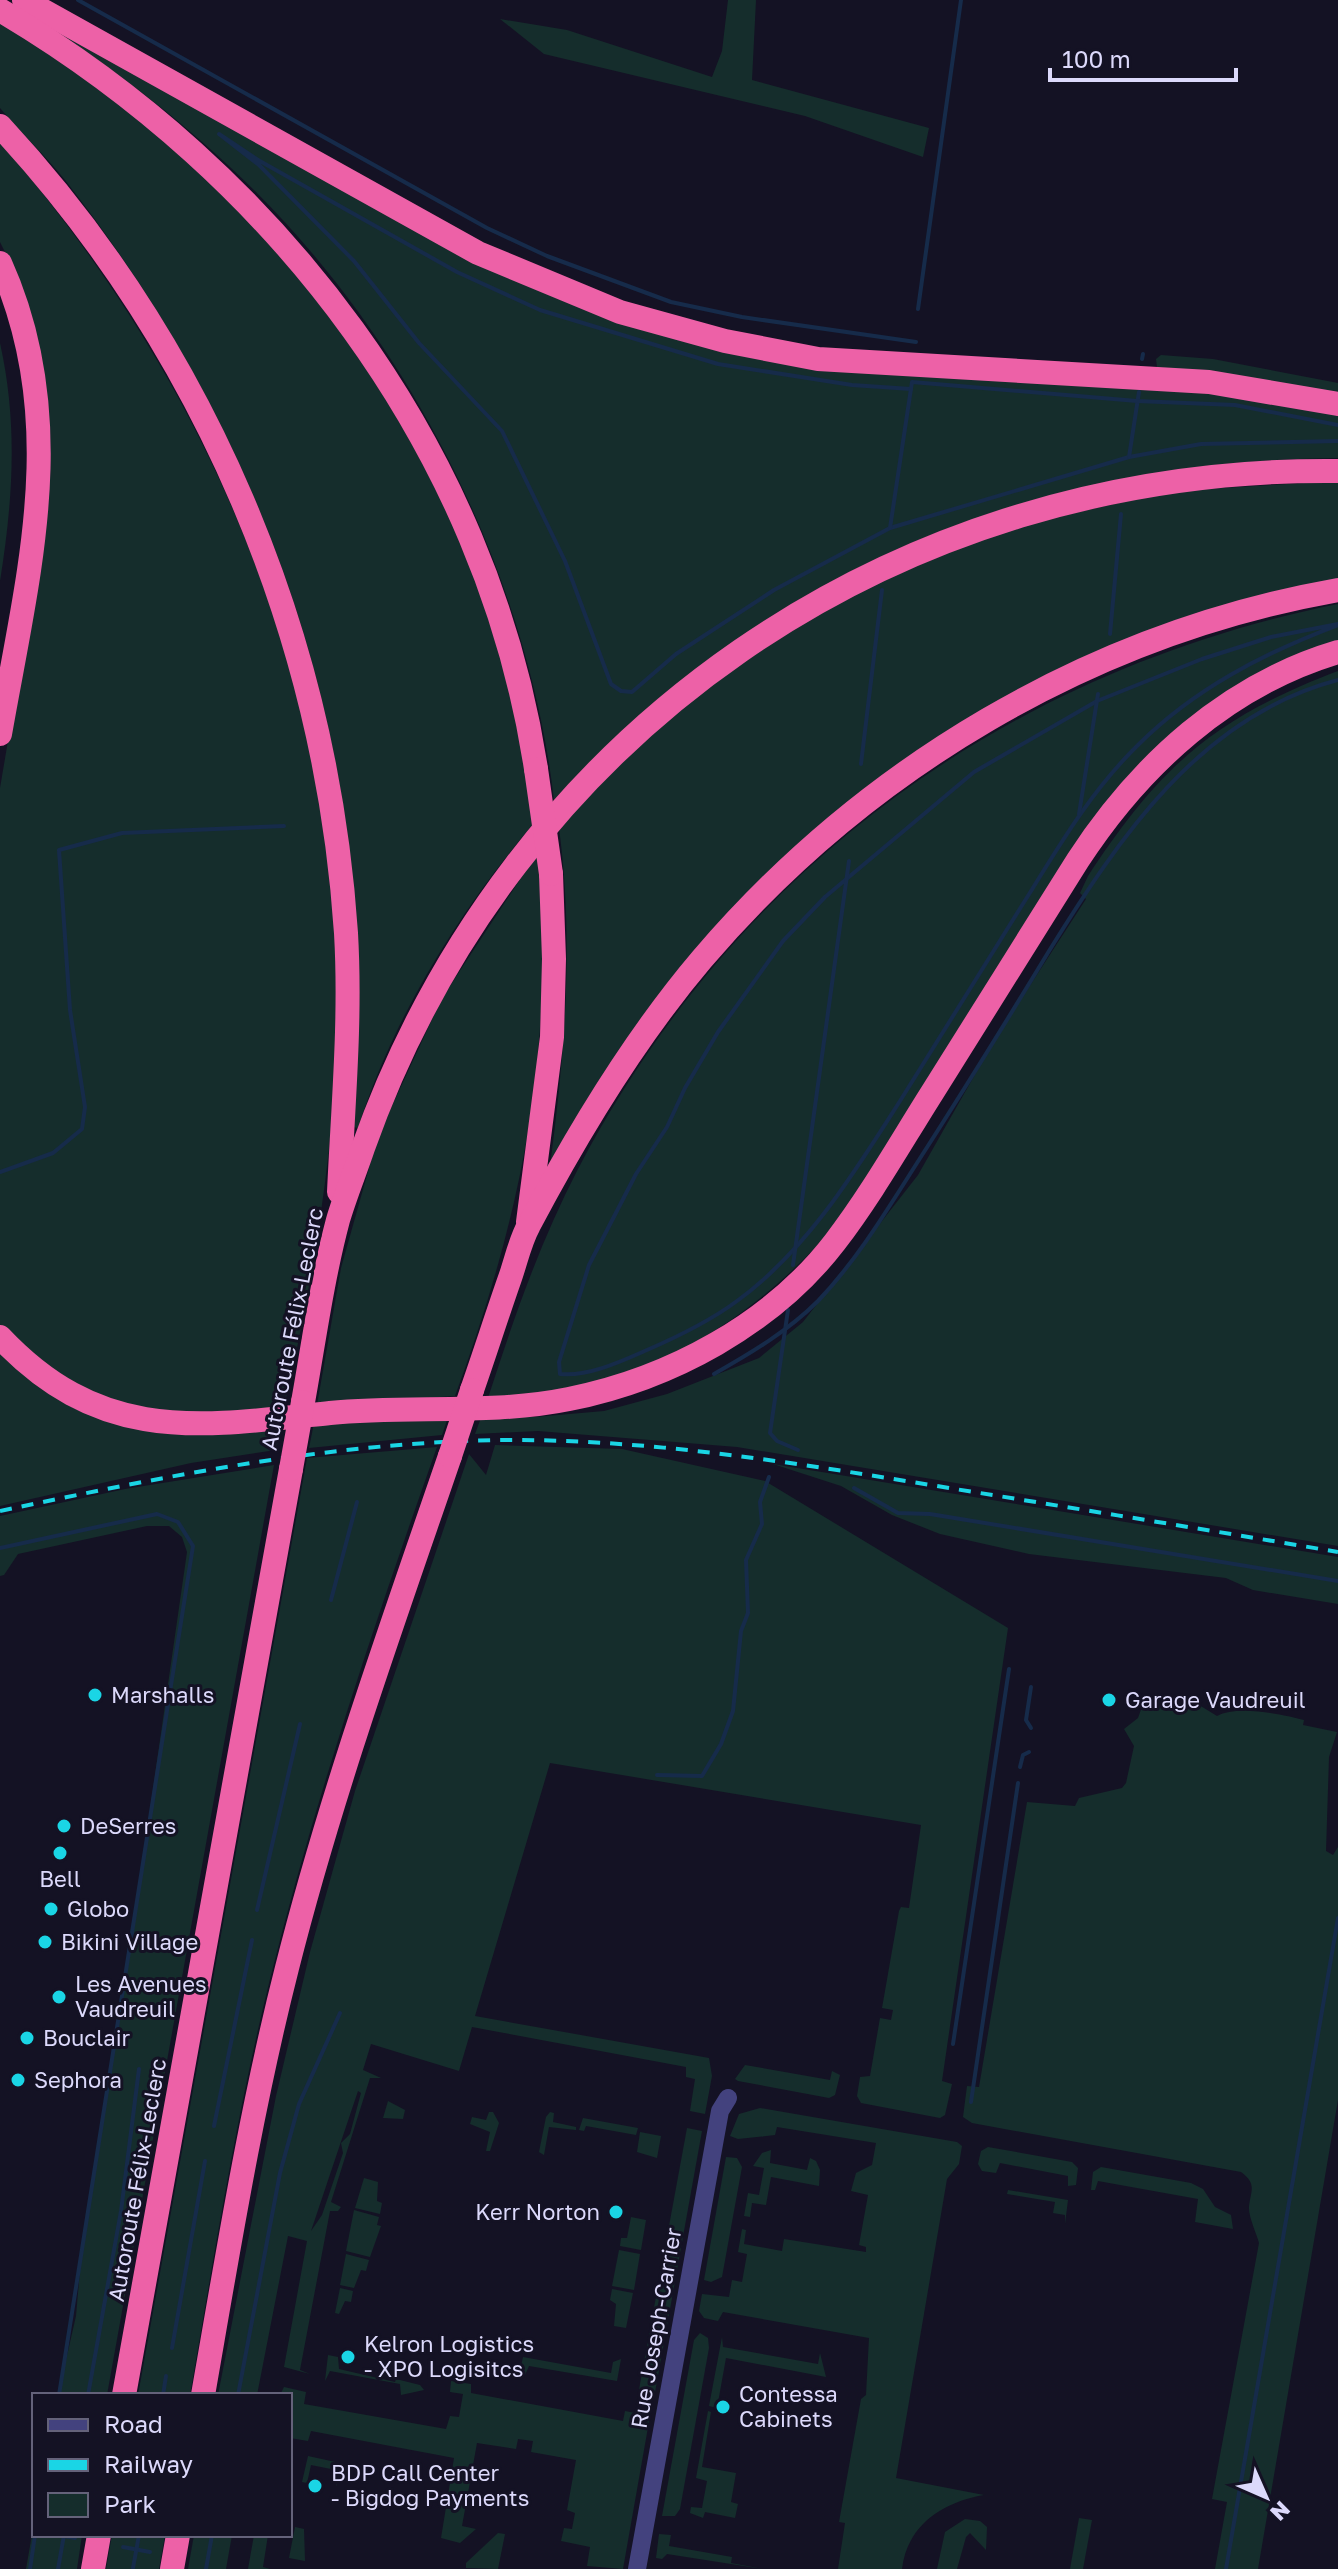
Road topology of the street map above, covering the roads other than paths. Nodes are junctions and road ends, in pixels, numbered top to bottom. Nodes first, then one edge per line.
1 (24, 0) edge
2 (0, 10) edge
3 (0, 126) edge
4 (0, 263) edge
5 (1338, 404) edge
6 (1338, 471) edge
7 (1338, 590) edge
8 (1338, 652) edge
9 (0, 734) edge
10 (338, 1219) junction
11 (527, 1227) junction
12 (0, 1337) edge
13 (728, 2098) dead end
14 (124, 2393) edge
15 (203, 2393) edge
16 (99, 2537) edge
17 (178, 2537) edge
18 (93, 2569) edge
19 (172, 2569) edge
20 (637, 2569) edge

1 - 5 highway
2 - 11 highway, bridge
3 - 10 highway
4 - 9 highway
6 - 10 highway, Autoroute Félix-Leclerc
7 - 11 highway
8 - 12 highway
10 - 14 highway, Autoroute Félix-Leclerc, bridge
11 - 15 highway, bridge
13 - 20 street, Rue Joseph-Carrier
16 - 18 highway
17 - 19 highway

